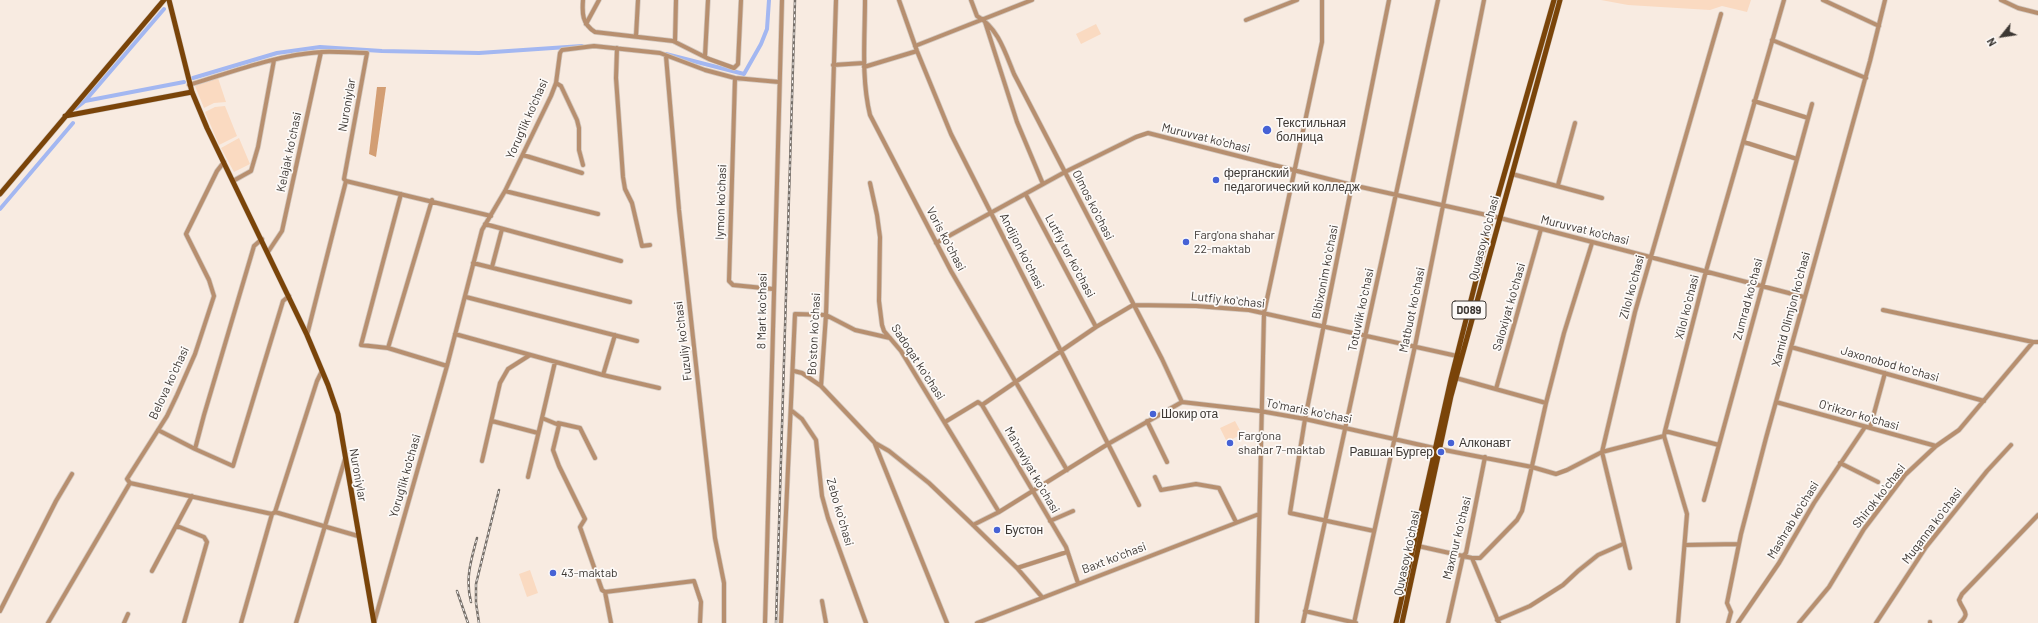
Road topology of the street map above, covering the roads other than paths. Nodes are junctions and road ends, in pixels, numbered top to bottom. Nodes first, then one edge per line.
1 (164, 0) edge
2 (169, 0) edge
3 (583, 0) edge
4 (598, 0) edge
5 (638, 0) edge
6 (676, 0) edge
7 (708, 0) edge
8 (741, 0) edge
9 (782, 0) edge
10 (836, 0) edge
11 (866, 0) edge
12 (899, 0) edge
13 (971, 0) edge
14 (1032, 0) edge
15 (1297, 0) edge
16 (1322, 0) edge
17 (1389, 0) edge
18 (1438, 0) edge
19 (1484, 0) edge
20 (1554, 0) edge
21 (1560, 0) edge
22 (1784, 0) edge
23 (1823, 0) edge
24 (1885, 0) edge
25 (2001, 0) edge
26 (2038, 13) edge
27 (1721, 14) dead end
28 (984, 20) junction
29 (1246, 20) dead end
30 (586, 24) junction
31 (1879, 26) junction
32 (636, 36) junction
33 (1772, 40) junction
34 (675, 42) junction
35 (915, 46) junction
36 (617, 48) junction
37 (917, 51) junction
38 (321, 52) junction
39 (666, 56) junction
40 (705, 56) junction
41 (274, 60) junction
42 (833, 65) junction
43 (864, 65) junction
44 (735, 78) junction
45 (1866, 78) junction
46 (779, 82) junction
47 (556, 83) junction
48 (189, 84) junction
49 (192, 92) junction
50 (1754, 101) junction
51 (1812, 104) dead end
52 (65, 116) junction
53 (1808, 118) junction
54 (1575, 123) dead end
55 (1744, 142) junction
56 (523, 155) junction
57 (1797, 159) junction
58 (224, 162) junction
59 (584, 164) dead end
60 (1294, 170) junction
61 (1065, 172) junction
62 (582, 173) dead end
63 (1512, 174) junction
64 (233, 181) junction
65 (346, 181) junction
66 (870, 183) dead end
67 (1043, 184) junction
68 (1352, 185) junction
69 (1558, 185) junction
70 (505, 191) junction
71 (0, 194) edge
72 (401, 194) junction
73 (1026, 195) junction
74 (1396, 195) junction
75 (1602, 198) dead end
76 (432, 200) junction
77 (1443, 207) junction
78 (992, 213) junction
79 (598, 214) dead end
80 (491, 216) junction
81 (1492, 217) junction
82 (1500, 218) junction
83 (485, 224) junction
84 (502, 229) junction
85 (1541, 230) junction
86 (262, 239) junction
87 (936, 243) junction
88 (1592, 243) junction
89 (650, 245) dead end
90 (268, 252) junction
91 (1651, 257) junction
92 (621, 261) dead end
93 (473, 263) junction
94 (492, 267) junction
95 (1706, 272) junction
96 (1762, 286) junction
97 (773, 289) junction
98 (289, 296) junction
99 (466, 297) junction
100 (1804, 297) junction
101 (630, 302) dead end
102 (1133, 305) junction
103 (1883, 310) dead end
104 (1264, 313) junction
105 (826, 315) junction
106 (1096, 327) junction
107 (1324, 327) junction
108 (456, 334) junction
109 (307, 335) junction
110 (614, 335) junction
111 (1366, 335) junction
112 (890, 338) junction
113 (638, 341) dead end
114 (2033, 342) junction
115 (2038, 342) edge
116 (1415, 346) junction
117 (1791, 347) junction
118 (388, 348) junction
119 (1061, 350) junction
120 (530, 355) junction
121 (1457, 356) junction
122 (555, 362) junction
123 (447, 366) junction
124 (794, 370) junction
125 (322, 371) junction
126 (1885, 373) junction
127 (604, 375) junction
128 (1456, 380) junction
129 (1016, 382) junction
130 (821, 386) junction
131 (659, 388) dead end
132 (1496, 389) junction
133 (1984, 401) junction
134 (1182, 402) junction
135 (1776, 402) junction
136 (1546, 403) junction
137 (982, 405) junction
138 (792, 411) junction
139 (1260, 411) junction
140 (542, 418) junction
141 (1305, 419) junction
142 (1147, 421) junction
143 (492, 422) junction
144 (945, 422) junction
145 (558, 423) junction
146 (1867, 427) junction
147 (1346, 428) junction
148 (158, 430) junction
149 (1665, 431) junction
150 (538, 433) junction
151 (1664, 436) junction
152 (1394, 439) junction
153 (875, 443) junction
154 (1108, 444) junction
155 (1719, 445) junction
156 (2011, 445) dead end
157 (1936, 446) junction
158 (196, 449) junction
159 (1437, 449) junction
160 (1602, 452) junction
161 (1485, 457) junction
162 (345, 458) junction
163 (594, 458) dead end
164 (482, 461) dead end
165 (1167, 462) dead end
166 (1840, 463) junction
167 (1532, 467) junction
168 (1067, 470) junction
169 (72, 474) dead end
170 (528, 477) dead end
171 (1155, 477) dead end
172 (1878, 482) dead end
173 (130, 483) junction
174 (1032, 491) junction
175 (192, 496) junction
176 (1704, 500) dead end
177 (1139, 505) dead end
178 (1074, 511) dead end
179 (999, 512) junction
180 (274, 513) junction
181 (1259, 514) junction
182 (2038, 515) edge
183 (1325, 520) junction
184 (1050, 521) junction
185 (1236, 522) junction
186 (973, 525) junction
187 (177, 526) junction
188 (324, 527) junction
189 (1374, 531) junction
190 (358, 536) junction
191 (1418, 544) junction
192 (1623, 544) junction
193 (1738, 544) junction
194 (1685, 546) junction
195 (1067, 552) junction
196 (1463, 556) junction
197 (1472, 558) junction
198 (1017, 568) junction
199 (1630, 568) dead end
200 (152, 571) dead end
201 (1078, 583) junction
202 (605, 592) junction
203 (1042, 597) junction
204 (822, 601) dead end
205 (0, 611) edge
206 (1305, 611) junction
207 (128, 614) dead end
208 (1498, 621) edge
209 (48, 623) edge
210 (124, 623) edge
211 (184, 623) edge
212 (241, 623) edge
213 (296, 623) edge
214 (374, 623) edge
215 (611, 623) edge
216 (700, 623) edge
217 (724, 623) edge
218 (765, 623) edge
219 (781, 623) edge
220 (826, 623) edge
221 (866, 623) edge
222 (948, 623) edge
223 (977, 623) edge
224 (1257, 623) edge
225 (1303, 623) edge
226 (1355, 623) edge
227 (1396, 623) edge
228 (1402, 623) edge
229 (1448, 623) edge
230 (1678, 623) edge
231 (1728, 623) edge
232 (1738, 623) edge
233 (1799, 623) edge
234 (1876, 623) edge
235 (1960, 623) edge

1 - 52 main road
2 - 48 main road, Nuroniylar
3 - 30 street
4 - 30 street
5 - 32 street
6 - 34 street
7 - 40 street
8 - 40 street
9 - 46 street, 8 Mart koʻchasi
10 - 42 street, Boʻston koʻchasi
11 - 43 street, Voris koʻchasi
12 - 35 street, Andijon koʻchasi
13 - 28 street
14 - 28 street
15 - 29 street
16 - 60 street
17 - 68 street, Bibixonim koʻchasi
18 - 74 street, Totuvlik koʻchasi
19 - 77 street, Matbuot koʻchasi
20 - 81 main road, Quvasoy koʻchasi / D089
21 - 63 main road, Quvasoy koʻchasi / D089
22 - 33 street, Xilol koʻchasi
23 - 31 street
24 - 31 street, Xamid Olimjon koʻchasi
25 - 26 street
27 - 91 street, Zilol koʻchasi
28 - 35 street
28 - 61 street, Olmos koʻchasi
28 - 67 street
30 - 32 street
31 - 45 street, Xamid Olimjon koʻchasi
32 - 34 street
33 - 45 street
33 - 50 street, Xilol koʻchasi
34 - 40 street
35 - 37 street, Andijon koʻchasi
36 - 39 street, Yorug'lik ko'chasi
36 - 47 street, Yorug'lik ko'chasi
36 - 89 street
37 - 43 street
37 - 78 street, Andijon koʻchasi
38 - 41 street, Nuroniylar
38 - 65 street, Nuroniylar
38 - 90 street, Kelajak koʻchasi
39 - 44 street, Yorug'lik ko'chasi
39 - 217 street, Fuzuliy koʻchasi
41 - 48 street, Nuroniylar
41 - 64 street
42 - 43 street
42 - 105 street, Boʻston koʻchasi
43 - 87 street, Voris koʻchasi
44 - 46 street, Yorug'lik ko'chasi
44 - 97 street, Iymon koʻchasi
45 - 100 street, Xamid Olimjon koʻchasi
46 - 97 street, 8 Mart koʻchasi
47 - 56 street, Yorug'lik ko'chasi
47 - 59 street
48 - 49 main road, Nuroniylar
49 - 52 main road
49 - 58 main road, Nuroniylar
50 - 53 street
50 - 55 street, Xilol koʻchasi
51 - 53 street, Zumrad koʻchasi
52 - 71 main road
53 - 57 street, Zumrad koʻchasi
54 - 69 street
55 - 57 street
55 - 95 street, Xilol koʻchasi
56 - 62 street
56 - 70 street, Yorug'lik ko'chasi
57 - 96 street, Zumrad koʻchasi
58 - 64 main road, Nuroniylar
58 - 148 street, Belova koʻchasi
60 - 61 street, Muruvvat ko'chasi
60 - 68 street, Muruvvat ko'chasi
60 - 104 street
61 - 67 street, Muruvvat ko'chasi
61 - 102 street, Olmos koʻchasi
63 - 69 street
63 - 82 main road, Quvasoy koʻchasi / D089
64 - 86 main road, Nuroniylar
65 - 72 street
65 - 109 street, Nuroniylar
66 - 112 street, Sadoqat koʻchasi
67 - 73 street, Muruvvat ko'chasi
68 - 74 street, Muruvvat ko'chasi
68 - 107 street, Bibixonim koʻchasi
69 - 75 street
70 - 79 street
70 - 80 street, Yorug'lik ko'chasi
72 - 76 street
72 - 118 street
73 - 78 street, Muruvvat ko'chasi
73 - 106 street, Lutfiy tor koʻchasi
74 - 77 street, Muruvvat ko'chasi
74 - 111 street, Totuvlik koʻchasi
76 - 80 street
76 - 118 street
77 - 81 street, Muruvvat ko'chasi
77 - 116 street, Matbuot koʻchasi
78 - 87 street, Muruvvat ko'chasi
78 - 119 street, Andijon koʻchasi
80 - 83 street, Yorug'lik ko'chasi
81 - 82 street, Muruvvat ko'chasi
81 - 121 main road, Quvasoy koʻchasi / D089
82 - 85 street, Muruvvat ko'chasi
82 - 128 main road, Quvasoy koʻchasi / D089
83 - 84 street
83 - 93 street, Yorug'lik ko'chasi
84 - 92 street
84 - 94 street
85 - 88 street, Muruvvat ko'chasi
85 - 132 street, Saloxiyat koʻchasi
86 - 90 main road, Nuroniylar
86 - 158 street
87 - 129 street, Voris koʻchasi
88 - 91 street, Muruvvat ko'chasi
88 - 136 street
90 - 98 main road, Nuroniylar
91 - 95 street, Muruvvat ko'chasi
91 - 160 street, Zilol koʻchasi
93 - 94 street
93 - 99 street, Yorug'lik ko'chasi
94 - 101 street
95 - 96 street, Muruvvat ko'chasi
95 - 149 street, Xilol koʻchasi
96 - 100 street, Muruvvat ko'chasi
96 - 155 street, Zumrad koʻchasi
97 - 218 street, 8 Mart koʻchasi
98 - 109 main road, Nuroniylar
98 - 158 street
99 - 108 street, Yorug'lik ko'chasi
99 - 110 street
100 - 117 street, Xamid Olimjon koʻchasi
102 - 104 street, Lutfiy koʻchasi
102 - 106 street
102 - 134 street, Olmos koʻchasi
103 - 114 street
104 - 107 street, Lutfiy koʻchasi
104 - 139 street
105 - 112 street
105 - 124 street
105 - 130 street, Boʻston koʻchasi
106 - 119 street
107 - 111 street, Lutfiy koʻchasi
107 - 141 street, Bibixonim koʻchasi
108 - 120 street
108 - 123 street, Yorug'lik ko'chasi
109 - 125 main road, Nuroniylar
110 - 113 street
110 - 127 street
111 - 116 street, Lutfiy koʻchasi
111 - 147 street, Totuvlik koʻchasi
112 - 144 street, Sadoqat koʻchasi
114 - 115 street
114 - 133 street, Shirok koʻchasi
116 - 121 street, Lutfiy koʻchasi
116 - 152 street, Matbuot koʻchasi
117 - 126 street, Jaxonobod koʻchasi
117 - 135 street, Xamid Olimjon koʻchasi
118 - 123 street
119 - 129 street
119 - 154 street, Andijon koʻchasi
120 - 122 street
120 - 143 street
121 - 159 main road, Quvasoy koʻchasi / D089
122 - 127 street
122 - 140 street
123 - 214 street, Yorug'lik ko'chasi
124 - 130 street
124 - 138 street
125 - 162 main road, Nuroniylar
125 - 180 street
126 - 133 street, Jaxonobod koʻchasi
126 - 146 street, Mashrab koʻchasi
127 - 131 street
128 - 132 street
128 - 159 main road, Quvasoy koʻchasi / D089
129 - 137 street
129 - 168 street, Voris koʻchasi
130 - 153 street, Boʻston koʻchasi
132 - 136 street
133 - 157 street, Shirok koʻchasi
134 - 139 street, Toʻmaris koʻchasi
134 - 142 street
135 - 146 street, Oʻrikzor koʻchasi
135 - 193 street, Xamid Olimjon koʻchasi
136 - 167 street
137 - 144 street
137 - 174 street, Maʻnaviyat koʻchasi
138 - 219 street
138 - 221 street, Zebo koʻchasi
139 - 141 street, Toʻmaris koʻchasi
139 - 181 street
140 - 145 street
140 - 150 street
141 - 147 street, Toʻmaris koʻchasi
141 - 183 street, Bibixonim koʻchasi
142 - 154 street
142 - 165 street
143 - 150 street
143 - 164 street
144 - 179 street, Sadoqat koʻchasi
145 - 163 street
145 - 202 street
146 - 157 street, Oʻrikzor koʻchasi
146 - 166 street, Mashrab koʻchasi
147 - 152 street, Toʻmaris koʻchasi
147 - 183 street, Totuvlik koʻchasi
148 - 158 street
148 - 173 street, Belova koʻchasi
149 - 151 street, Xilol koʻchasi
149 - 155 street
150 - 170 street
151 - 160 street, Toʻmaris koʻchasi
151 - 194 street, Xilol koʻchasi
152 - 159 street, Toʻmaris koʻchasi
152 - 189 street, Matbuot koʻchasi
153 - 186 street, Boʻston koʻchasi
153 - 222 street
154 - 168 street
154 - 177 street, Andijon koʻchasi
155 - 176 street, Zumrad koʻchasi
156 - 234 street, Muqanna koʻchasi
157 - 233 street, Shirok koʻchasi
159 - 161 street, Toʻmaris koʻchasi
159 - 191 main road, Quvasoy koʻchasi / D089
159 - 227 main road, Quvasoy koʻchasi / D089
160 - 167 street, Toʻmaris koʻchasi
160 - 192 street, Zilol koʻchasi
161 - 167 street, Toʻmaris koʻchasi
161 - 196 street, Maxmur koʻchasi
162 - 188 street
162 - 190 main road, Nuroniylar
166 - 172 street
166 - 232 street, Mashrab koʻchasi
167 - 197 street
168 - 174 street
169 - 205 street
171 - 185 street
173 - 175 street
173 - 209 street, Belova koʻchasi
174 - 179 street
174 - 184 street, Maʻnaviyat koʻchasi
175 - 180 street
175 - 187 street
178 - 184 street
179 - 186 street
180 - 188 street
180 - 212 street
181 - 185 street, Baxt koʻchasi
181 - 224 street
182 - 235 street
183 - 189 street
183 - 206 street, Totuvlik koʻchasi
184 - 195 street, Maʻnaviyat koʻchasi
185 - 201 street, Baxt koʻchasi
186 - 198 street, Boʻston koʻchasi
187 - 200 street
187 - 211 street
188 - 190 street
188 - 213 street
189 - 226 street, Matbuot koʻchasi
190 - 214 main road, Nuroniylar
191 - 196 street
191 - 228 main road, Quvasoy koʻchasi / D089
192 - 199 street, Zilol koʻchasi
192 - 208 street
193 - 194 street
193 - 231 street, Xamid Olimjon koʻchasi
194 - 230 street, Xilol koʻchasi
195 - 198 street
195 - 201 street, Maʻnaviyat koʻchasi
196 - 197 street
196 - 229 street, Maxmur koʻchasi
197 - 208 street
198 - 203 street, Boʻston koʻchasi
201 - 203 street, Baxt koʻchasi
202 - 215 street
202 - 216 street
203 - 223 street, Baxt koʻchasi
204 - 220 street
206 - 225 street, Totuvlik koʻchasi
206 - 226 street
207 - 210 street

